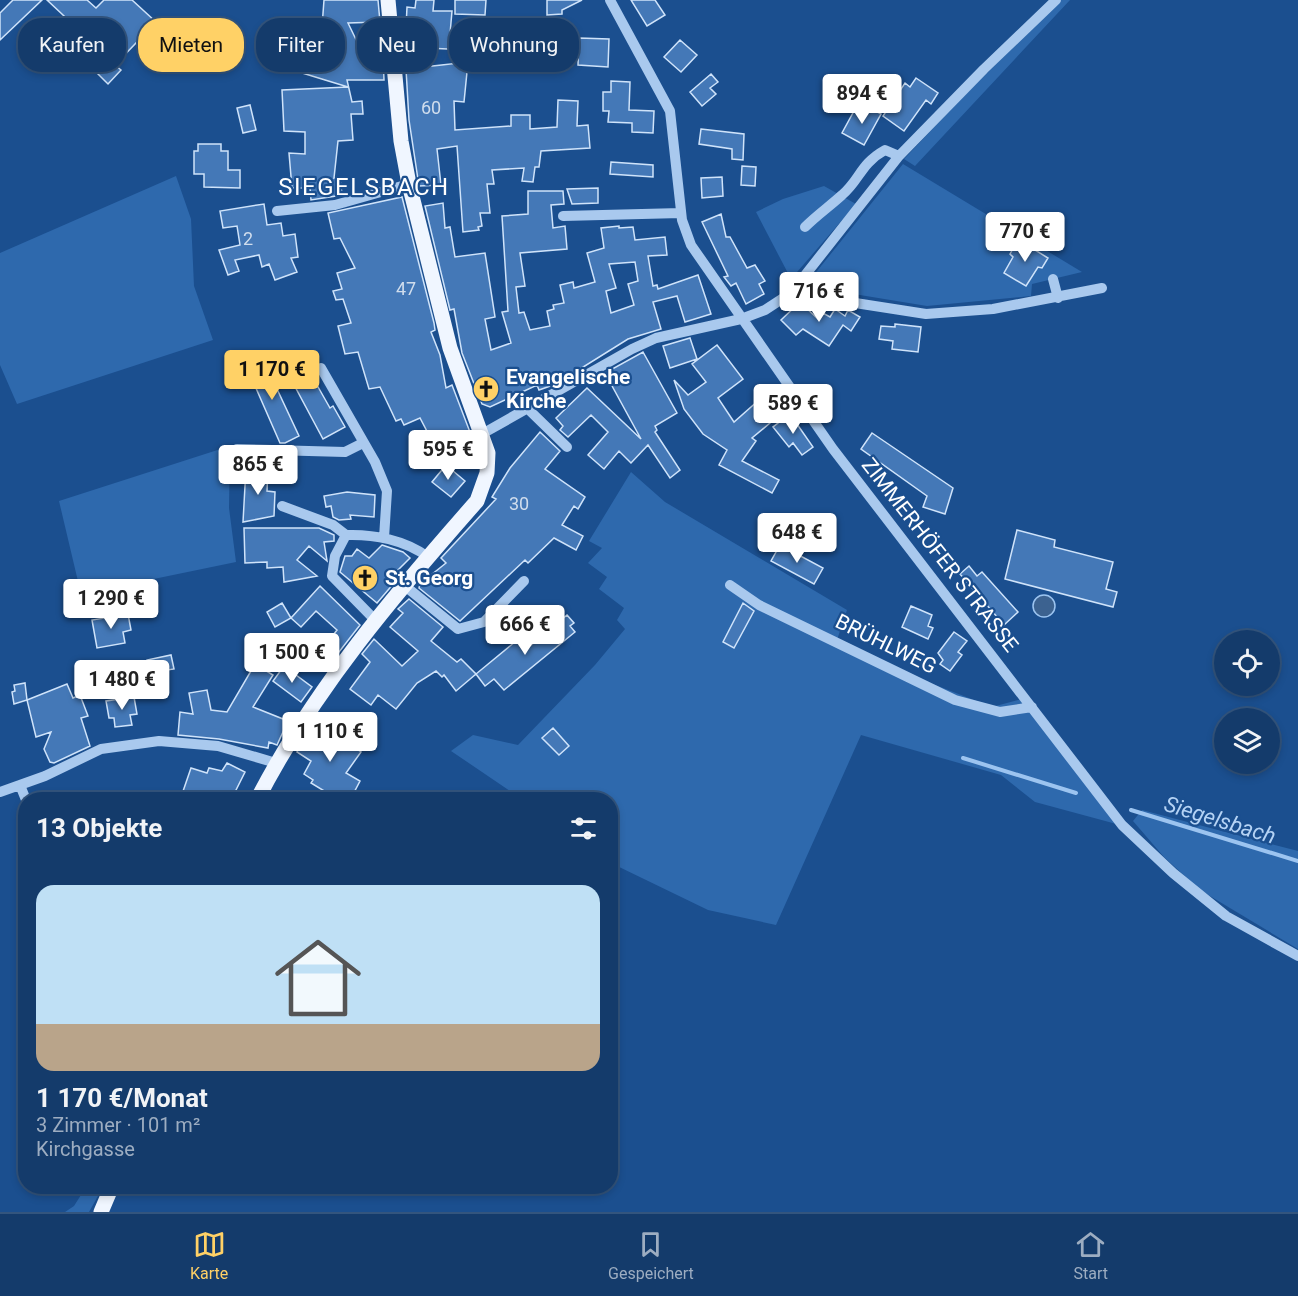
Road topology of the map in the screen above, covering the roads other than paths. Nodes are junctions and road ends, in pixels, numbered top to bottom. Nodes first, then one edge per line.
1 (388, 0) edge
2 (610, 0) edge
3 (1056, 0) edge
4 (899, 156) junction
5 (409, 184) junction
6 (277, 212) dead end
7 (681, 213) junction
8 (563, 216) dead end
9 (805, 227) dead end
10 (1053, 279) dead end
11 (1102, 288) dead end
12 (791, 292) junction
13 (1058, 298) junction
14 (741, 319) junction
15 (321, 368) dead end
16 (528, 409) junction
17 (482, 434) junction
18 (363, 443) junction
19 (567, 447) dead end
20 (237, 449) dead end
21 (282, 506) dead end
22 (346, 535) junction
23 (384, 538) junction
24 (428, 557) junction
25 (524, 581) dead end
26 (730, 585) dead end
27 (405, 586) junction
28 (377, 622) junction
29 (1032, 707) junction
30 (276, 763) junction
31 (20, 785) junction
32 (0, 792) edge
33 (23, 792) edge
34 (261, 792) edge
35 (1298, 956) edge
36 (109, 1194) edge
37 (101, 1212) edge

1 - 5 main road
2 - 7 street, ZIMMERHÖFER STRASSE
3 - 4 street
4 - 9 street
4 - 12 street
5 - 6 street
5 - 17 main road
7 - 8 street
7 - 14 street, ZIMMERHÖFER STRASSE
10 - 13 street
11 - 13 street
12 - 13 street
12 - 14 street
14 - 16 street
14 - 29 street, ZIMMERHÖFER STRASSE
15 - 18 street
16 - 17 street
16 - 19 street
17 - 24 main road
18 - 20 street
18 - 23 street
21 - 22 street
22 - 23 street
22 - 28 street
23 - 24 street
24 - 27 main road
25 - 27 street
26 - 29 street, BRÜHLWEG
27 - 28 main road
28 - 30 main road
29 - 35 street, ZIMMERHÖFER STRASSE
30 - 31 street
30 - 34 main road
31 - 32 street
31 - 33 street
36 - 37 main road

